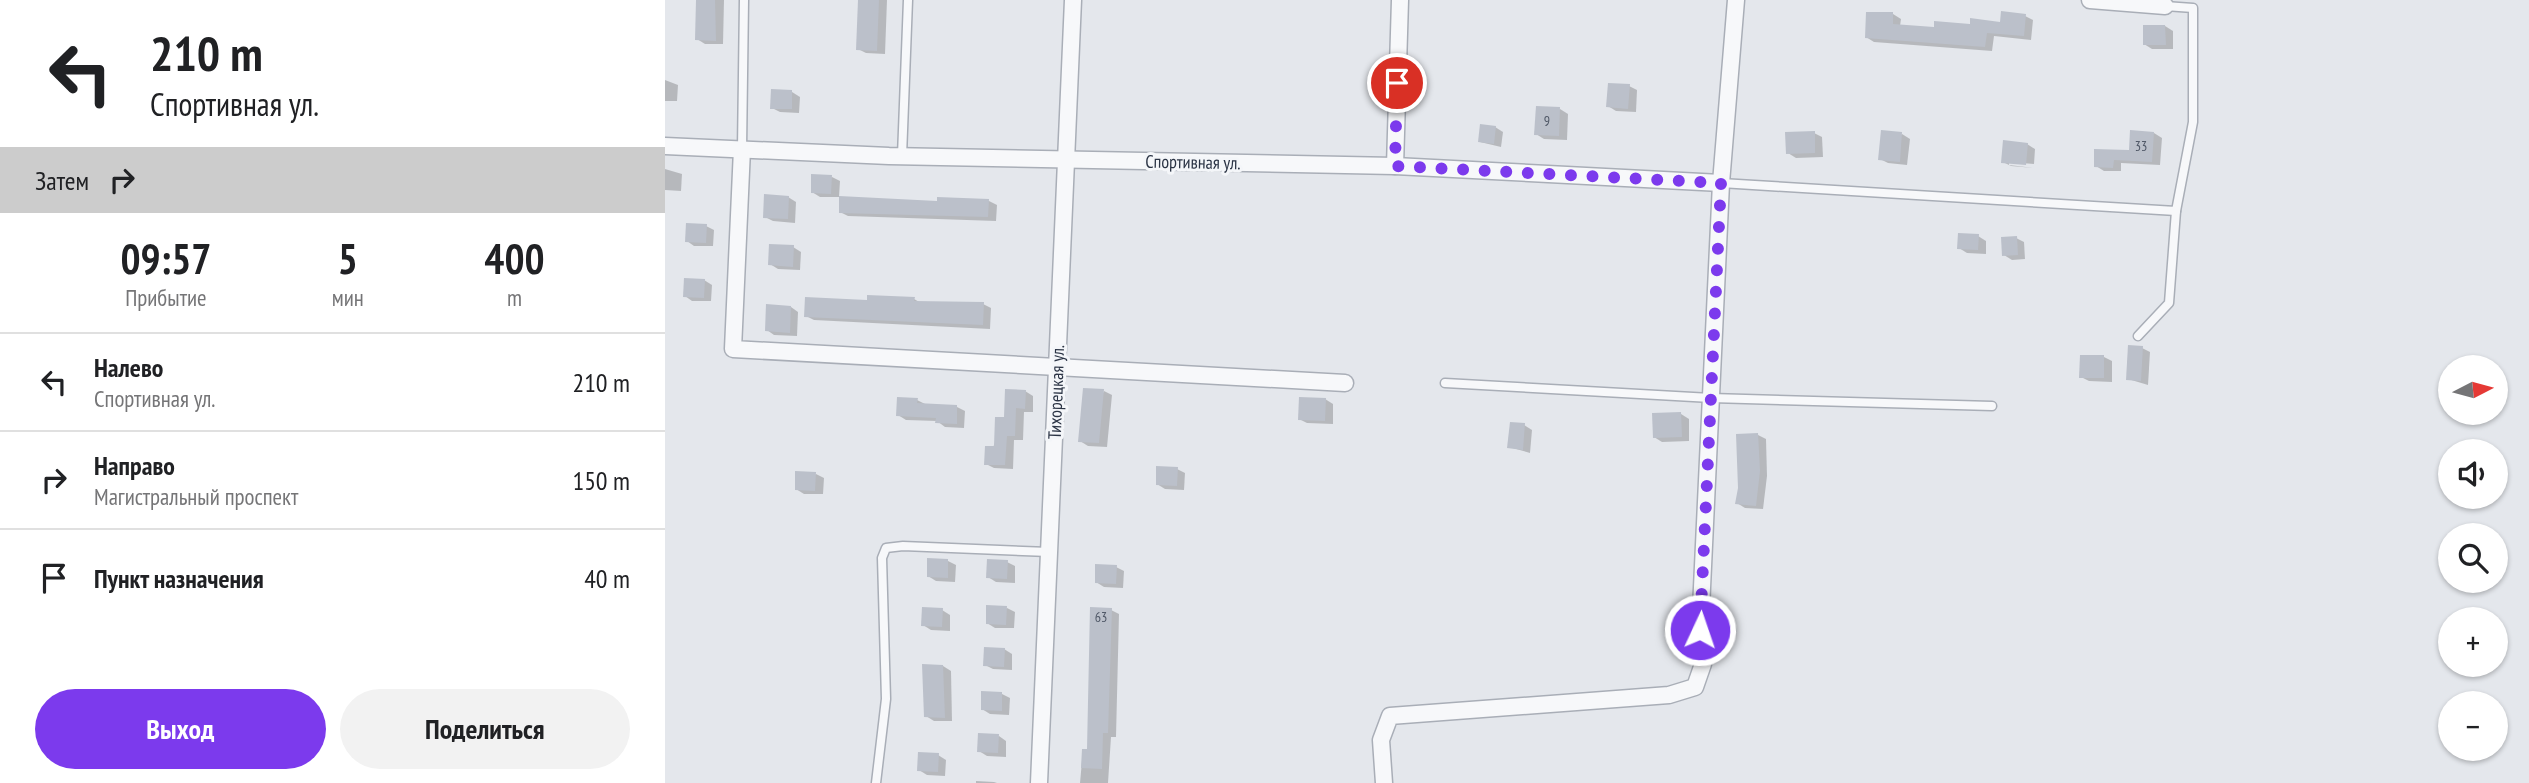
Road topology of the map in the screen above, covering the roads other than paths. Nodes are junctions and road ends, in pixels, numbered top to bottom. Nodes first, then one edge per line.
1 (744, 0) edge
2 (908, 0) edge
3 (1073, 0) edge
4 (1400, 0) edge
5 (1736, 0) edge
6 (2090, 0) edge
7 (2193, 4) edge
8 (2165, 6) joint
9 (665, 146) edge
10 (742, 149) junction
11 (902, 156) junction
12 (1066, 160) junction
13 (1395, 166) junction
14 (1721, 183) junction
15 (2176, 211) junction
16 (2137, 337) dead end
17 (1058, 367) junction
18 (1345, 383) dead end
19 (1445, 383) dead end
20 (1711, 398) junction
21 (1991, 406) dead end
22 (1049, 552) junction
23 (876, 783) edge
24 (1038, 783) edge
25 (1384, 783) edge

1 - 10 lane
2 - 11 lane
3 - 12 street, Тихорецкая ул.
4 - 13 street
5 - 14 street
6 - 8 street
7 - 8 lane
7 - 15 lane
9 - 10 street, Спортивная ул.
10 - 11 street, Спортивная ул.
10 - 17 street
11 - 12 street, Спортивная ул.
12 - 13 street, Спортивная ул.
12 - 17 street, Тихорецкая ул.
13 - 14 street, Спортивная ул.
14 - 15 lane
14 - 20 street
15 - 16 lane
17 - 18 street
17 - 22 street, Тихорецкая ул.
19 - 20 lane
20 - 21 lane
20 - 25 street
22 - 23 lane
22 - 24 street, Тихорецкая ул.

